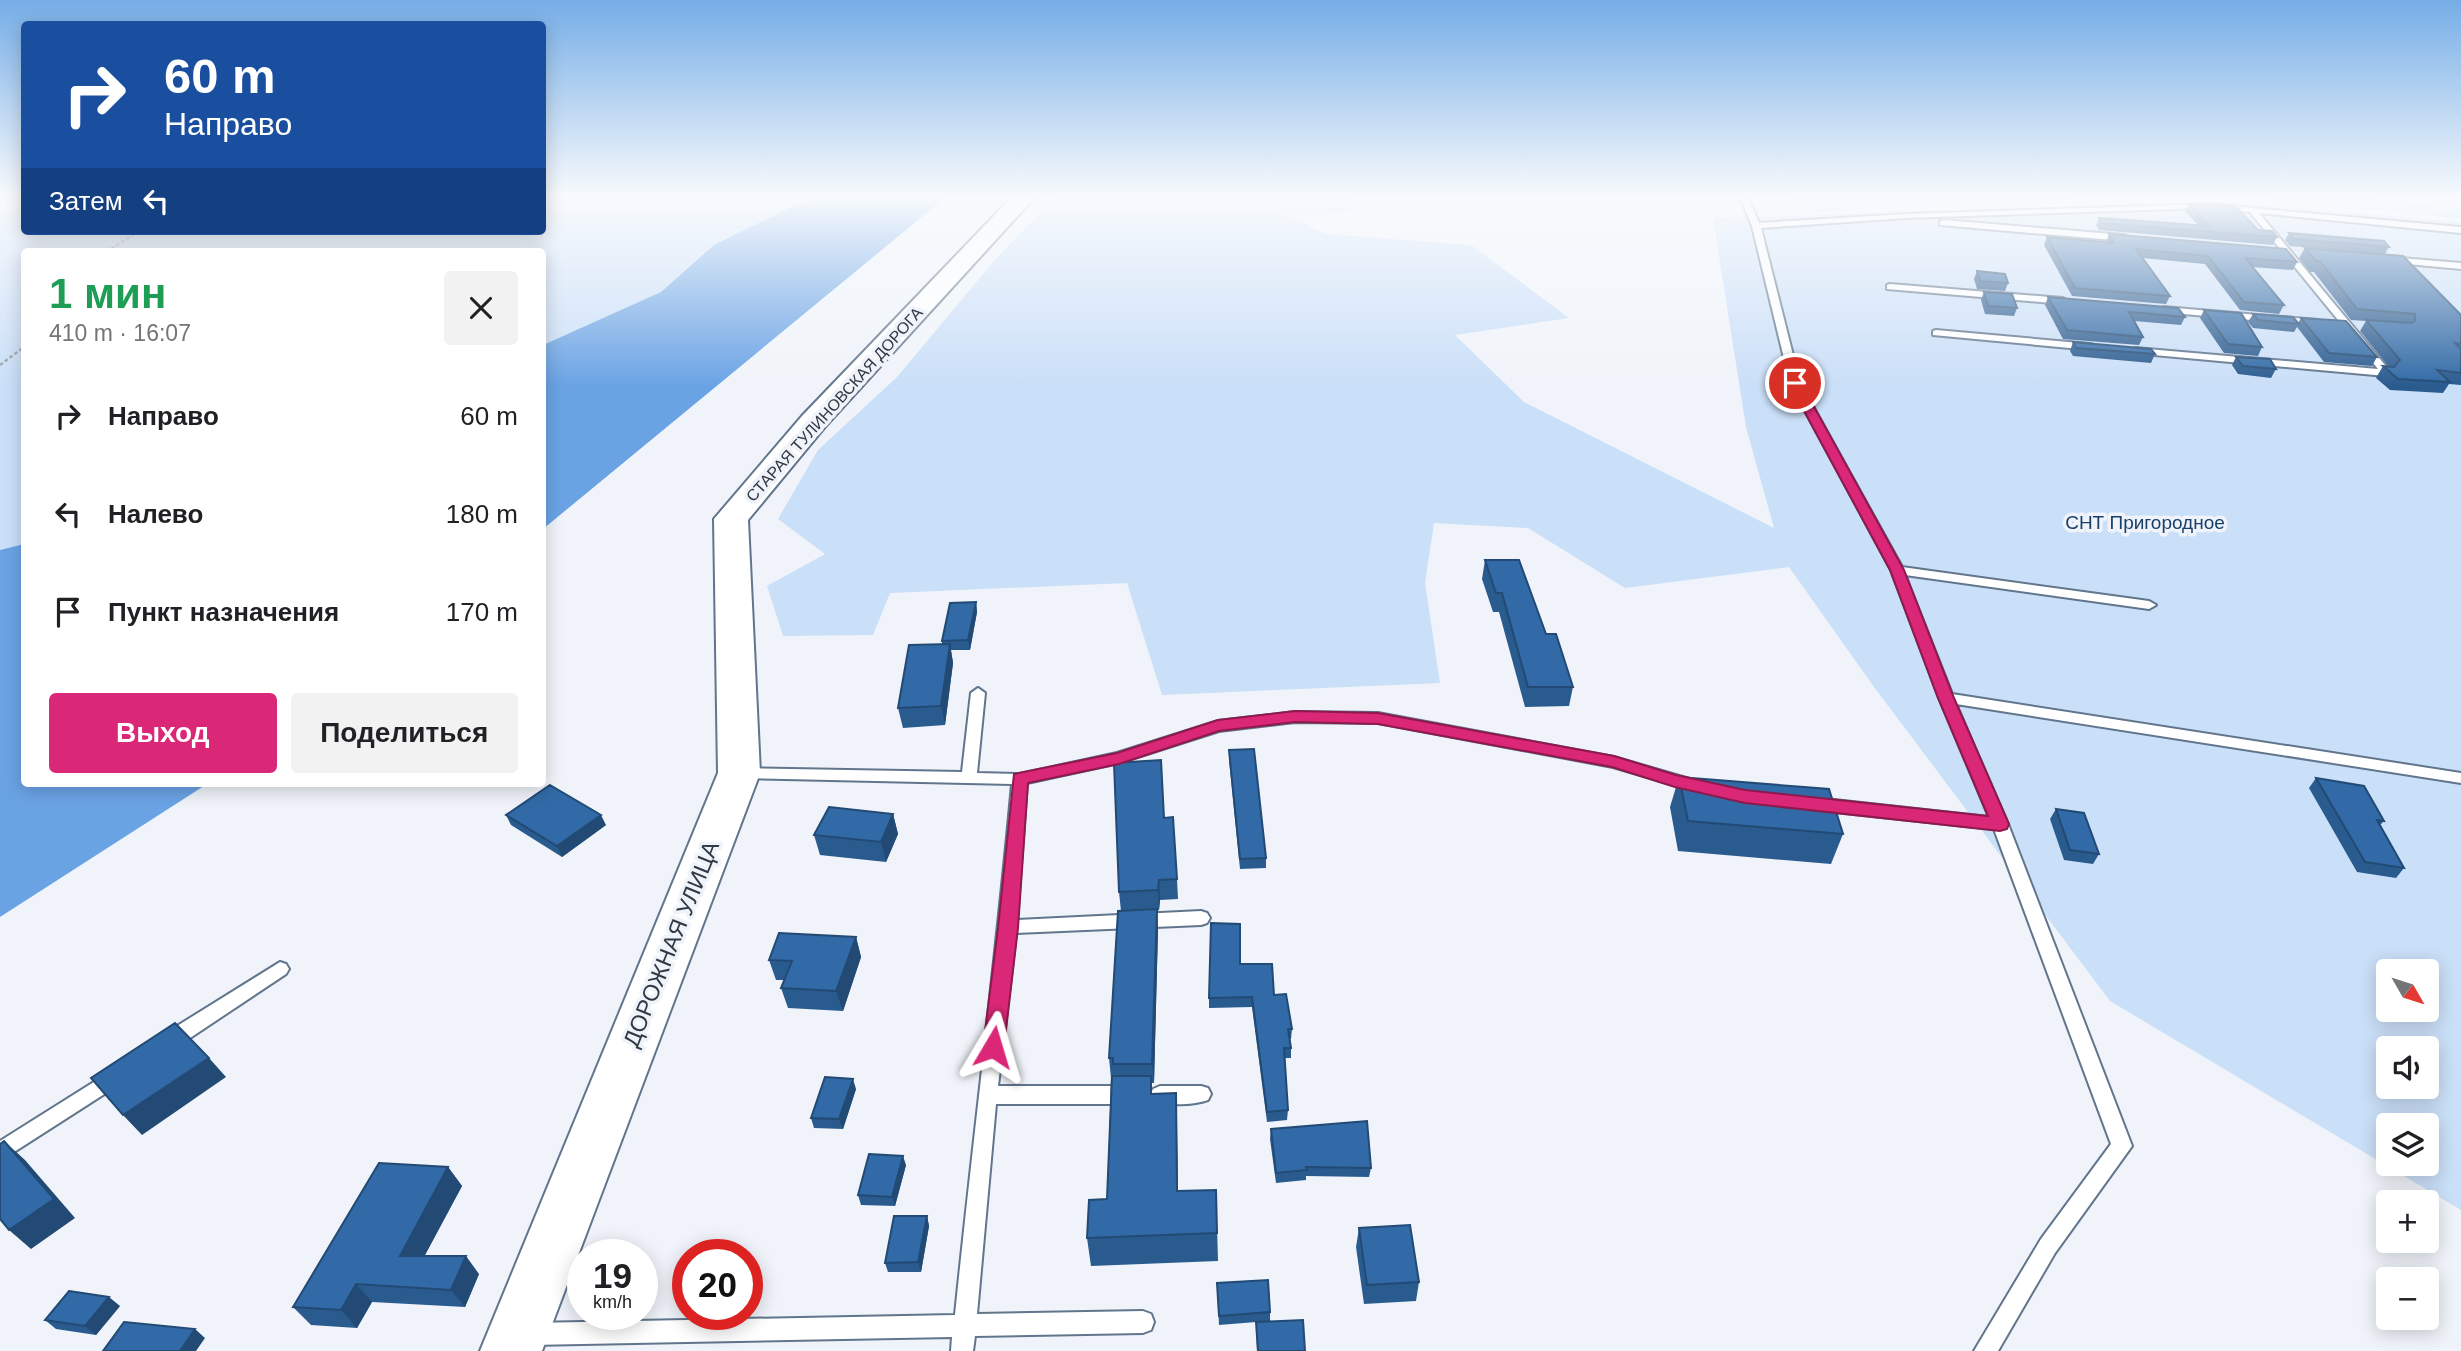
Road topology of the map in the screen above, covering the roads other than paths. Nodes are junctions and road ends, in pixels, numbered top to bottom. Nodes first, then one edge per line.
1 (965, 260) edge
2 (1764, 260) edge
3 (2293, 260) edge
4 (2392, 260) edge
5 (2461, 266) edge
6 (1891, 287) dead end
7 (2070, 302) edge
8 (2152, 309) edge
9 (2345, 325) junction
10 (2357, 326) dead end
11 (1936, 333) dead end
12 (2100, 347) edge
13 (2127, 350) edge
14 (731, 519) joint
15 (1897, 570) junction
16 (2149, 605) dead end
17 (978, 693) dead end
18 (1946, 698) junction
19 (739, 773) junction
20 (969, 778) junction
21 (2461, 778) edge
22 (1020, 779) junction
23 (1710, 789) edge
24 (1799, 802) edge
25 (2000, 824) junction
26 (1201, 918) dead end
27 (1008, 928) junction
28 (280, 970) dead end
29 (152, 1053) edge
30 (128, 1068) edge
31 (1201, 1094) dead end
32 (987, 1096) junction
33 (0, 1152) edge
34 (1143, 1322) dead end
35 (963, 1326) junction
36 (513, 1343) edge
37 (962, 1351) edge
38 (1985, 1351) edge

1 - 14 street, СТАРАЯ ТУЛИНОВСКАЯ ДОРОГА
2 - 15 lane
3 - 9 lane
4 - 5 lane
6 - 7 lane
8 - 9 lane
9 - 10 lane
9 - 13 lane
11 - 12 lane
14 - 19 street, ДОРОЖНАЯ УЛИЦА
15 - 16 lane
15 - 18 lane
17 - 20 lane
18 - 21 lane
18 - 25 lane
19 - 20 lane
19 - 36 street, ДОРОЖНАЯ УЛИЦА
20 - 22 lane
22 - 23 lane
22 - 27 lane
24 - 25 lane
25 - 38 lane
26 - 27 lane
27 - 32 lane
28 - 29 lane
30 - 33 lane
31 - 32 lane
32 - 35 lane
34 - 35 lane
35 - 36 lane
35 - 37 lane

